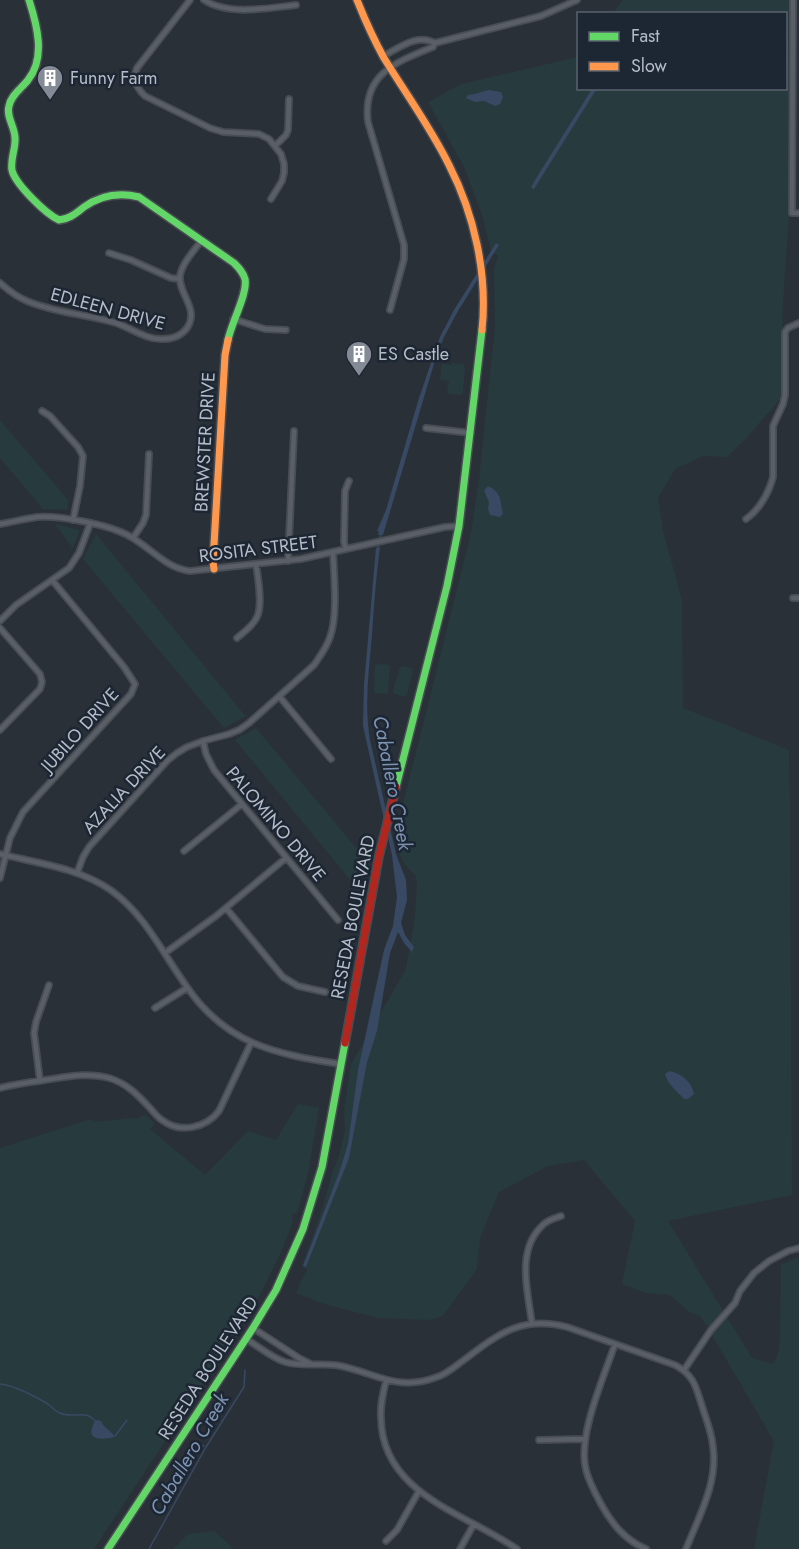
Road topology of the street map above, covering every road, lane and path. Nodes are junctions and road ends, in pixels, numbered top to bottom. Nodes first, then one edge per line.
1 (29, 0) edge
2 (190, 0) edge
3 (204, 0) edge
4 (357, 0) edge
5 (576, 0) edge
6 (793, 0) edge
7 (296, 5) dead end
8 (792, 16) junction
9 (799, 16) edge
10 (435, 43) junction
11 (383, 56) junction
12 (390, 68) junction
13 (792, 82) junction
14 (799, 82) edge
15 (289, 99) dead end
16 (275, 146) junction
17 (792, 148) junction
18 (799, 148) edge
19 (271, 199) dead end
20 (799, 213) edge
21 (201, 241) junction
22 (109, 253) dead end
23 (180, 279) junction
24 (0, 284) edge
25 (390, 310) dead end
26 (233, 319) junction
27 (799, 323) edge
28 (286, 330) dead end
29 (42, 411) dead end
30 (426, 428) dead end
31 (294, 431) dead end
32 (471, 433) junction
33 (150, 454) dead end
34 (349, 481) dead end
35 (746, 519) dead end
36 (73, 520) junction
37 (0, 524) edge
38 (90, 524) junction
39 (459, 526) junction
40 (133, 538) junction
41 (346, 549) junction
42 (333, 552) junction
43 (288, 561) junction
44 (256, 564) junction
45 (214, 568) junction
46 (52, 580) junction
47 (0, 621) edge
48 (0, 628) edge
49 (237, 638) dead end
50 (279, 696) junction
51 (0, 730) edge
52 (203, 741) junction
53 (331, 759) dead end
54 (242, 804) junction
55 (184, 851) dead end
56 (2, 855) edge
57 (286, 858) junction
58 (77, 873) junction
59 (0, 878) edge
60 (226, 908) junction
61 (338, 920) dead end
62 (165, 953) junction
63 (49, 985) dead end
64 (187, 988) junction
65 (325, 992) dead end
66 (155, 1008) dead end
67 (251, 1043) junction
68 (340, 1064) junction
69 (40, 1081) junction
70 (0, 1088) edge
71 (561, 1216) dead end
72 (799, 1248) edge
73 (532, 1324) junction
74 (253, 1329) junction
75 (246, 1339) junction
76 (615, 1344) junction
77 (311, 1364) junction
78 (684, 1370) junction
79 (386, 1381) junction
80 (584, 1439) junction
81 (539, 1440) dead end
82 (419, 1491) junction
83 (474, 1524) junction
84 (386, 1541) dead end
85 (108, 1549) edge
86 (460, 1549) edge
87 (517, 1549) edge
88 (646, 1549) edge
89 (686, 1549) edge

1 - 21 main road, BREWSTER DRIVE
2 - 16 street
3 - 7 street
4 - 11 main road, RESEDA BOULEVARD
5 - 10 street
6 - 8 street
8 - 9 street
8 - 13 street
10 - 11 street
10 - 12 street
11 - 12 main road, RESEDA BOULEVARD
12 - 25 street
12 - 32 main road, RESEDA BOULEVARD
13 - 14 street
13 - 17 street
15 - 16 street
16 - 19 street
17 - 18 street
17 - 20 street
21 - 23 street
21 - 26 main road, BREWSTER DRIVE
22 - 23 street
23 - 24 street, EDLEEN DRIVE
26 - 28 street
26 - 45 main road, BREWSTER DRIVE
27 - 35 street
29 - 36 street
30 - 32 street
31 - 43 street
32 - 39 main road, RESEDA BOULEVARD
33 - 40 street
34 - 41 street
36 - 37 street, ROSITA STREET
36 - 38 street, ROSITA STREET
38 - 40 street, ROSITA STREET
38 - 46 street
39 - 41 street, ROSITA STREET
39 - 68 main road, RESEDA BOULEVARD
40 - 45 street, ROSITA STREET
41 - 42 street, ROSITA STREET
42 - 43 street, ROSITA STREET
42 - 50 street, AZALIA DRIVE
43 - 44 street, ROSITA STREET
44 - 45 street, ROSITA STREET
44 - 49 street
46 - 47 street
46 - 56 street, JUBILO DRIVE
48 - 51 street
50 - 52 street, AZALIA DRIVE
50 - 53 street
52 - 54 street, PALOMINO DRIVE
52 - 58 street, AZALIA DRIVE
54 - 55 street
54 - 57 street, PALOMINO DRIVE
56 - 58 street
56 - 59 street, JUBILO DRIVE
57 - 60 street
57 - 61 street, PALOMINO DRIVE
58 - 62 street
60 - 62 street
60 - 65 street
62 - 64 street
63 - 69 street
64 - 66 street
64 - 67 street
67 - 68 street
67 - 69 street
68 - 74 main road, RESEDA BOULEVARD
69 - 70 street
71 - 73 street
72 - 78 street
73 - 76 street
73 - 79 street
74 - 75 main road, RESEDA BOULEVARD
74 - 77 street
75 - 77 street
75 - 85 main road, RESEDA BOULEVARD
76 - 78 street
76 - 80 street
77 - 79 street
78 - 89 street
79 - 82 street
80 - 81 street
80 - 88 street
82 - 83 street
82 - 84 street
83 - 86 street
83 - 87 street

